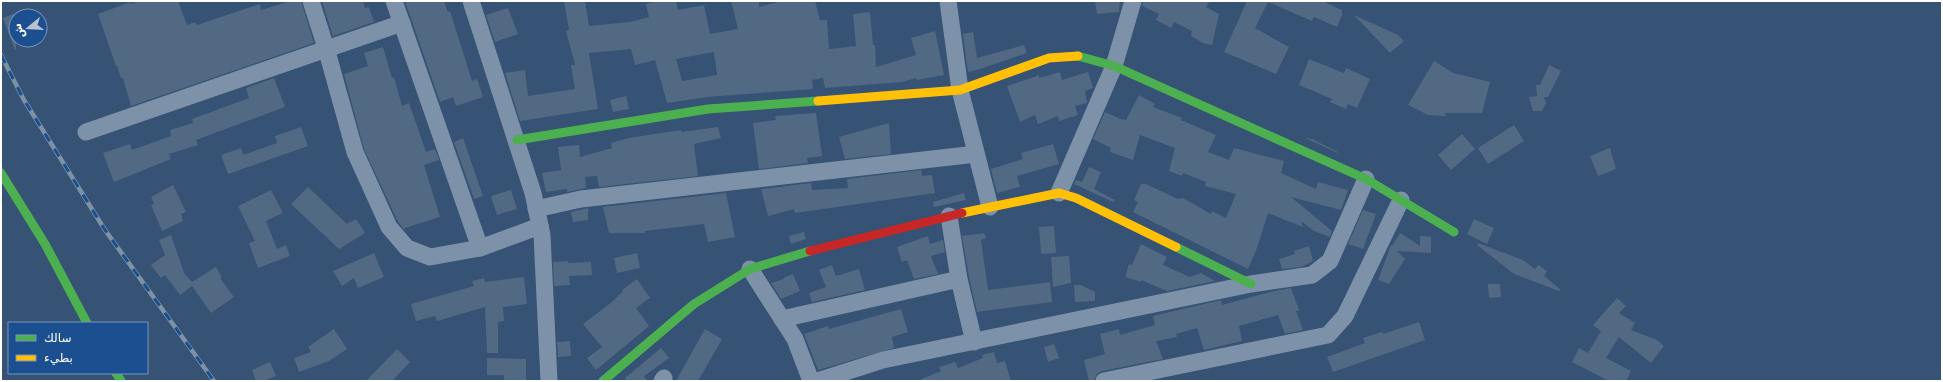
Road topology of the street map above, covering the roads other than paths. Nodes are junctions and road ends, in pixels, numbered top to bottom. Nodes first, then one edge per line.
1 (311, 1) edge
2 (394, 1) edge
3 (471, 1) edge
4 (948, 1) edge
5 (1133, 1) edge
6 (402, 23) junction
7 (326, 48) junction
8 (1114, 66) junction
9 (960, 90) junction
10 (86, 132) dead end
11 (517, 140) junction
12 (976, 154) junction
13 (1, 173) edge
14 (1366, 179) junction
15 (1060, 193) junction
16 (1401, 200) junction
17 (990, 207) junction
18 (536, 209) junction
19 (949, 216) junction
20 (540, 226) junction
21 (1454, 232) dead end
22 (480, 248) junction
23 (750, 269) junction
24 (959, 279) junction
25 (1251, 284) junction
26 (782, 319) junction
27 (86, 322) edge
28 (974, 342) junction
29 (549, 381) edge
30 (604, 381) edge
31 (811, 381) edge
32 (817, 381) edge
33 (1104, 381) edge

1 - 7 street
2 - 6 street
3 - 11 street
4 - 9 street
5 - 8 street
6 - 7 street
6 - 22 street
7 - 10 street
7 - 22 street
8 - 9 street
8 - 14 street
8 - 15 street
9 - 11 street
9 - 12 street
11 - 18 street
12 - 17 street
12 - 18 street
13 - 27 street
14 - 16 street
14 - 25 street
15 - 17 street
15 - 25 street
16 - 21 street
16 - 33 street
17 - 19 street
18 - 20 street
19 - 23 street
19 - 24 street
20 - 22 street
20 - 29 street
23 - 26 street
23 - 30 street
24 - 26 street
24 - 28 street
25 - 28 street
26 - 31 street
28 - 32 street

